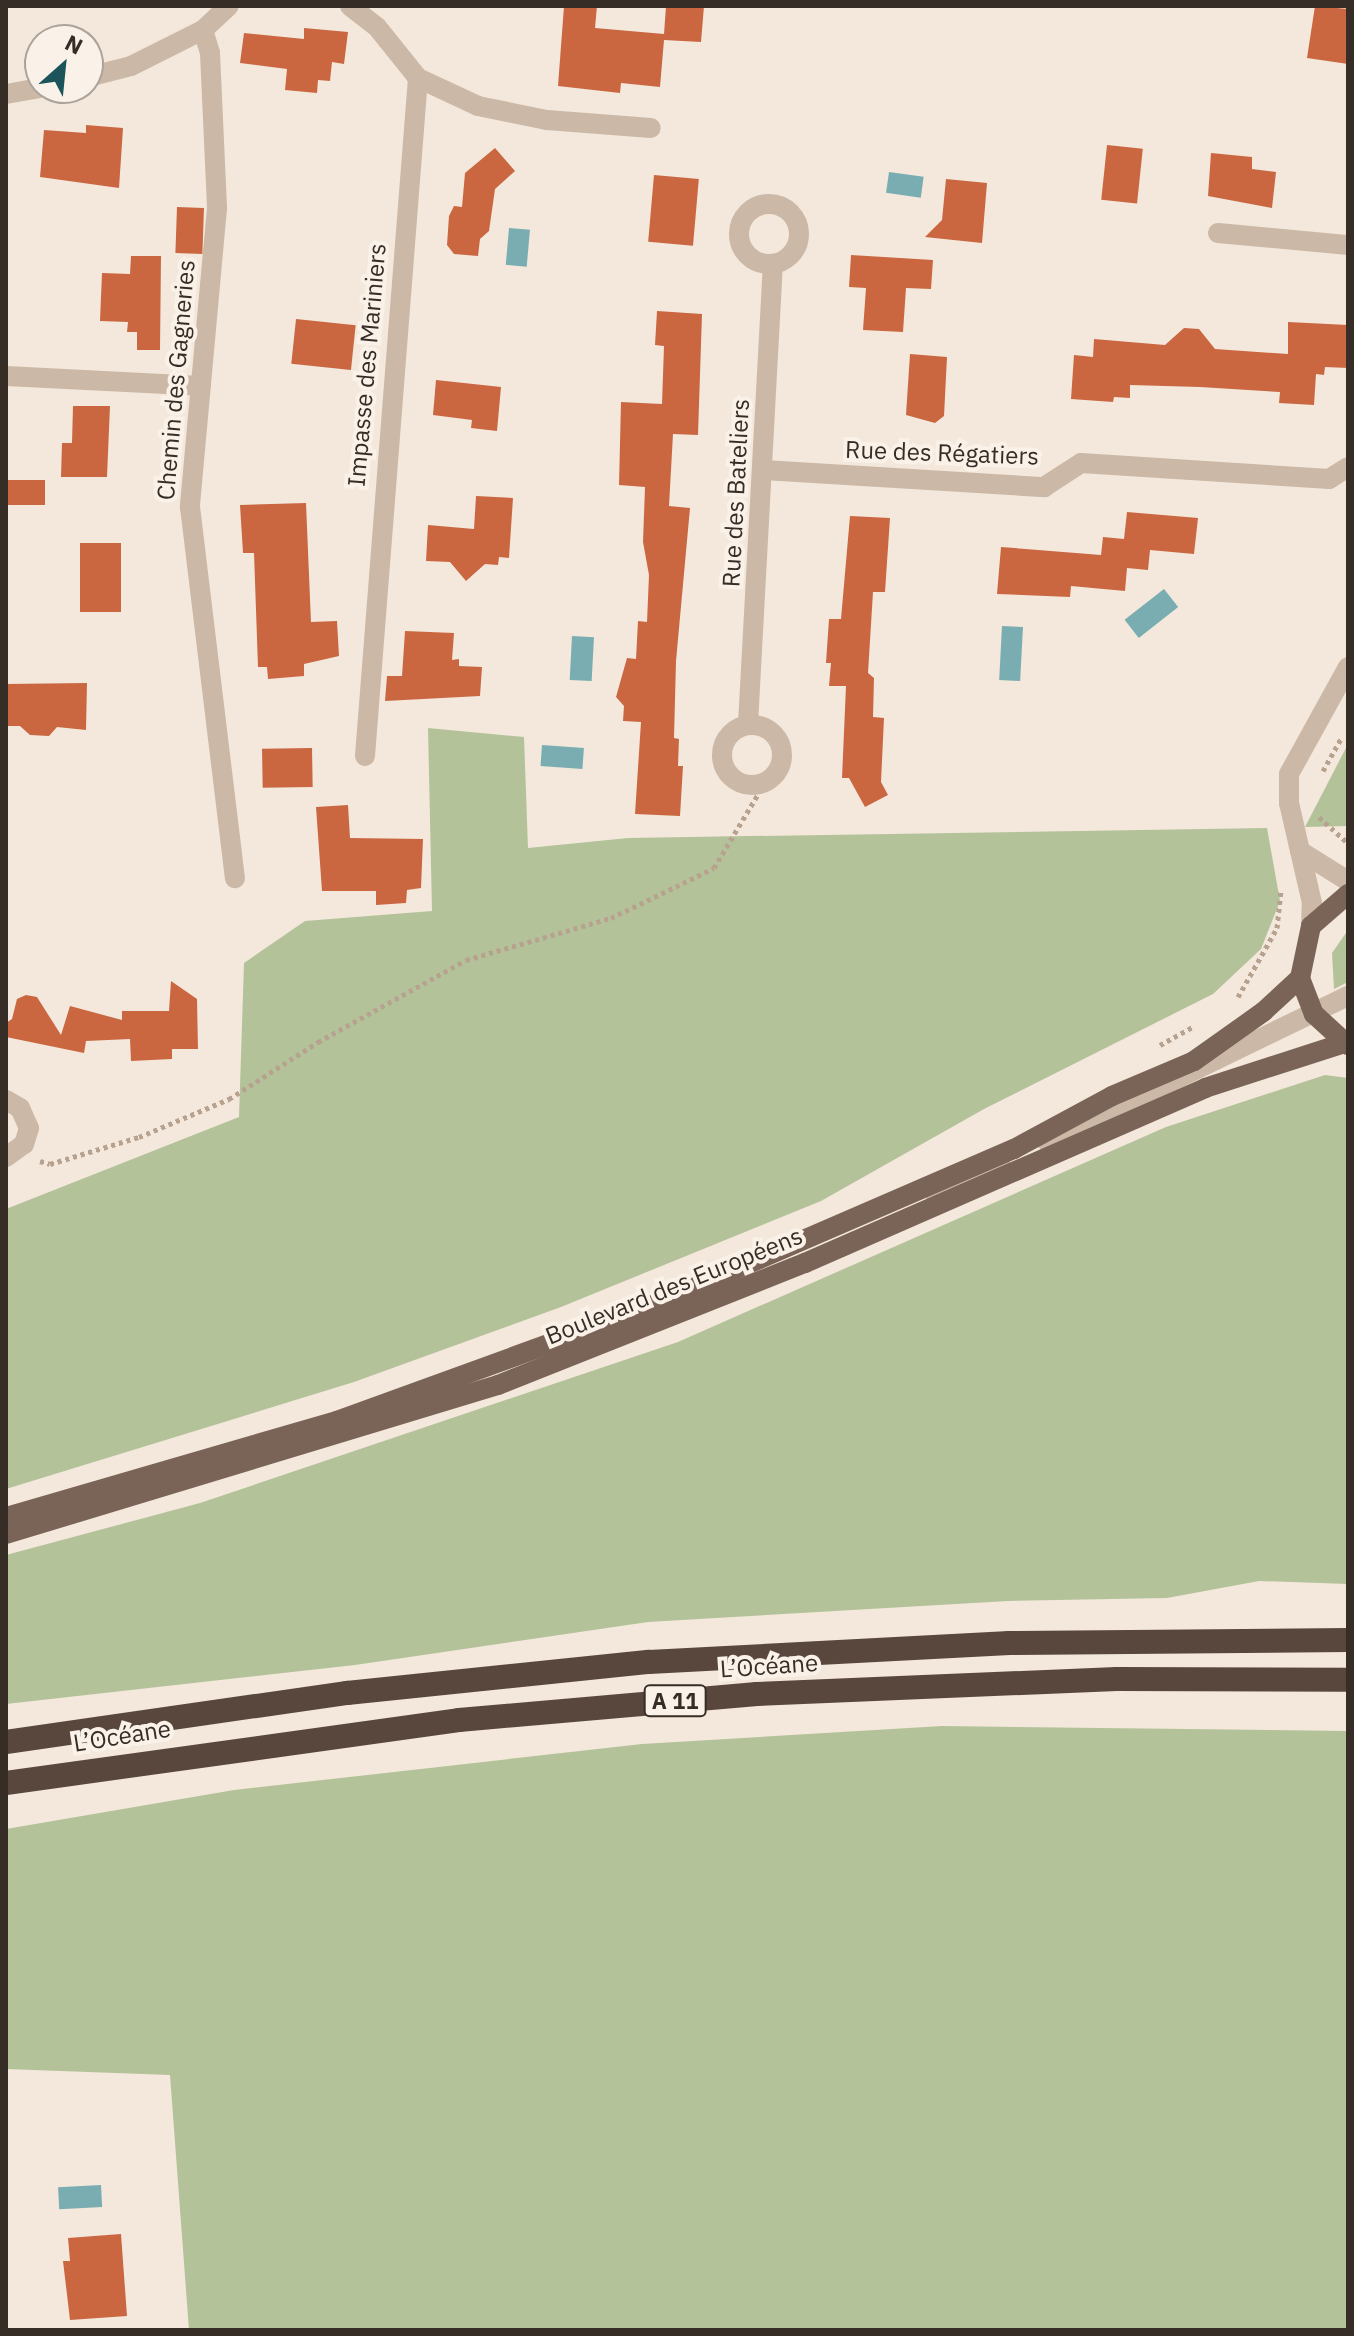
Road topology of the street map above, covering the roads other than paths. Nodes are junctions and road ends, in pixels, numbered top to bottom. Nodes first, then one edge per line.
1 (229, 6) edge
2 (350, 6) edge
3 (203, 30) junction
4 (104, 73) edge
5 (418, 78) junction
6 (651, 128) dead end
7 (1218, 233) dead end
8 (1348, 245) edge
9 (773, 264) dead end
10 (6, 376) edge
11 (201, 386) junction
12 (1348, 467) edge
13 (764, 470) junction
14 (1348, 667) edge
15 (748, 724) junction
16 (365, 756) dead end
17 (1300, 851) junction
18 (235, 878) dead end
19 (1348, 881) edge
20 (1348, 894) edge
21 (1311, 926) junction
22 (1300, 978) junction
23 (1348, 996) edge
24 (1314, 1014) junction
25 (1346, 1044) edge
26 (6, 1100) edge
27 (10, 1155) edge
28 (6, 1517) edge
29 (6, 1531) edge
30 (1348, 1640) edge
31 (1348, 1680) edge
32 (6, 1742) edge
33 (6, 1783) edge

1 - 3 street
2 - 5 street
3 - 4 street
3 - 11 street, Chemin des Gagneries
5 - 6 street
5 - 16 street, Impasse des Mariniers
7 - 8 street
9 - 13 street, Rue des Bateliers
10 - 11 street
11 - 18 street, Chemin des Gagneries
12 - 13 street, Rue des Régatiers
13 - 15 street, Rue des Bateliers
14 - 17 street
15 - 15 street
17 - 19 street
17 - 21 street
20 - 21 main road
21 - 22 main road
22 - 24 main road
22 - 28 main road, Boulevard des Européens
23 - 24 street
24 - 25 main road
24 - 29 street
25 - 29 main road, Boulevard des Européens
26 - 27 street
30 - 32 highway, L’Océane / A 11
31 - 33 highway, L’Océane / A 11

